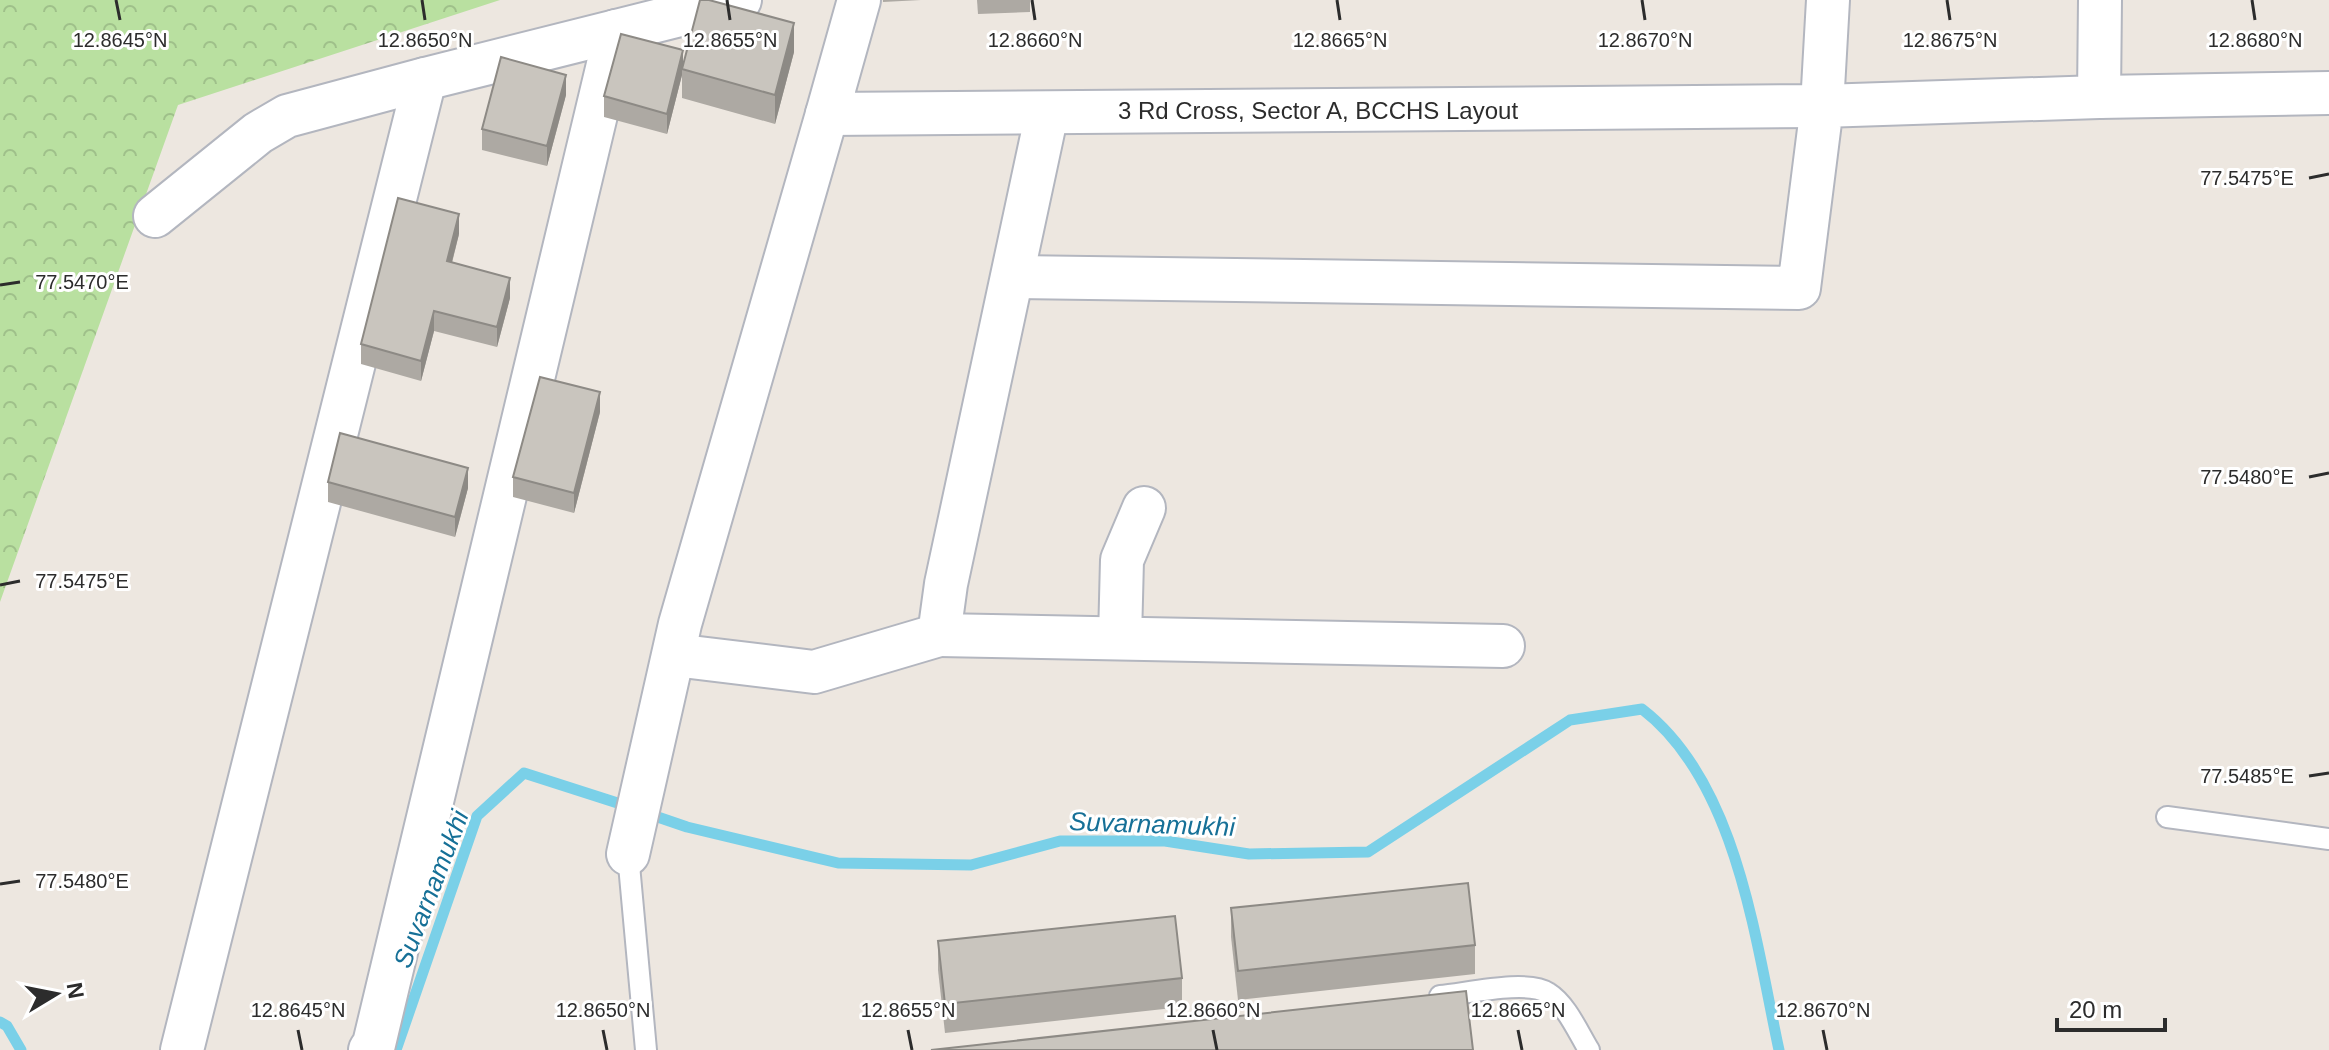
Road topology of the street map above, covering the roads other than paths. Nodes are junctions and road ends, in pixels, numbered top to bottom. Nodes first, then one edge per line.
1 (740, 0) edge
2 (859, 0) edge
3 (1828, 0) edge
4 (2100, 0) edge
5 (616, 31) junction
6 (425, 79) junction
7 (2329, 93) edge
8 (2099, 97) junction
9 (1822, 106) junction
10 (1047, 113) junction
11 (827, 114) junction
12 (155, 216) dead end
13 (1015, 277) junction
14 (1144, 508) dead end
15 (939, 635) junction
16 (1120, 638) junction
17 (1503, 646) dead end
18 (674, 655) junction
19 (2167, 817) dead end
20 (2329, 839) edge
21 (630, 844) joint
22 (1421, 999) edge
23 (182, 1050) edge
24 (370, 1050) edge
25 (646, 1050) edge
26 (1589, 1050) edge

1 - 5 street
2 - 11 street
3 - 9 street
4 - 8 street
5 - 6 street
5 - 24 street
6 - 12 street
6 - 23 street
7 - 8 street, 3 Rd Cross, Sector A, BCCHS Layout
8 - 9 street, 3 Rd Cross, Sector A, BCCHS Layout
9 - 10 street, 3 Rd Cross, Sector A, BCCHS Layout
9 - 13 street
10 - 11 street, 3 Rd Cross, Sector A, BCCHS Layout
10 - 13 street
11 - 18 street
13 - 15 street
14 - 16 street
15 - 16 street
15 - 18 street
16 - 17 street
18 - 21 street
19 - 20 lane
21 - 25 lane
22 - 26 lane

